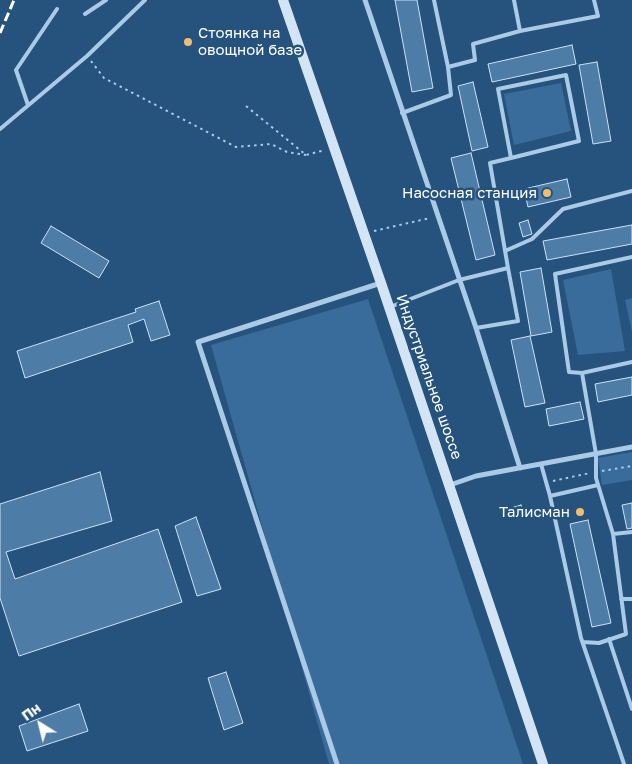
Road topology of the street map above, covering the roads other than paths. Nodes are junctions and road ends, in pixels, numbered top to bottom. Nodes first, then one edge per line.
1 (106, 0) edge
2 (145, 0) edge
3 (283, 0) edge
4 (364, 0) edge
5 (434, 0) edge
6 (514, 0) edge
7 (594, 0) edge
8 (57, 9) dead end
9 (85, 14) dead end
10 (520, 31) junction
11 (448, 67) junction
12 (28, 105) junction
13 (402, 112) junction
14 (0, 129) edge
15 (511, 158) junction
16 (632, 191) edge
17 (506, 251) junction
18 (632, 257) edge
19 (508, 268) junction
20 (459, 280) junction
21 (381, 283) junction
22 (389, 307) junction
23 (476, 328) junction
24 (632, 362) edge
25 (582, 373) junction
26 (632, 447) edge
27 (596, 454) junction
28 (542, 464) junction
29 (520, 468) junction
30 (450, 485) junction
31 (598, 485) junction
32 (550, 496) junction
33 (632, 532) edge
34 (612, 534) junction
35 (621, 599) junction
36 (632, 599) edge
37 (609, 640) junction
38 (583, 642) junction
39 (632, 709) edge
40 (337, 764) edge
41 (543, 764) edge
42 (624, 764) edge

1 - 9 lane
2 - 12 lane
3 - 21 main road, Индустриальное шоссе
4 - 13 street
5 - 11 lane
6 - 10 lane
7 - 10 lane
8 - 12 lane
10 - 11 lane
11 - 13 lane
12 - 14 lane
13 - 20 street
15 - 15 lane
15 - 17 lane
16 - 17 lane
17 - 19 lane
18 - 25 lane
19 - 20 lane
19 - 23 lane
20 - 22 lane
20 - 23 street
21 - 22 main road, Индустриальное шоссе
21 - 40 street
22 - 30 main road, Индустриальное шоссе
23 - 29 street
24 - 25 lane
25 - 27 lane
26 - 27 street
27 - 28 street
27 - 31 lane
28 - 29 street
28 - 32 lane
29 - 30 street
30 - 41 main road, Индустриальное шоссе
31 - 32 lane
31 - 34 lane
32 - 38 lane
33 - 34 lane
34 - 35 lane
35 - 36 lane
35 - 37 lane
37 - 38 lane
37 - 39 lane
38 - 42 lane

